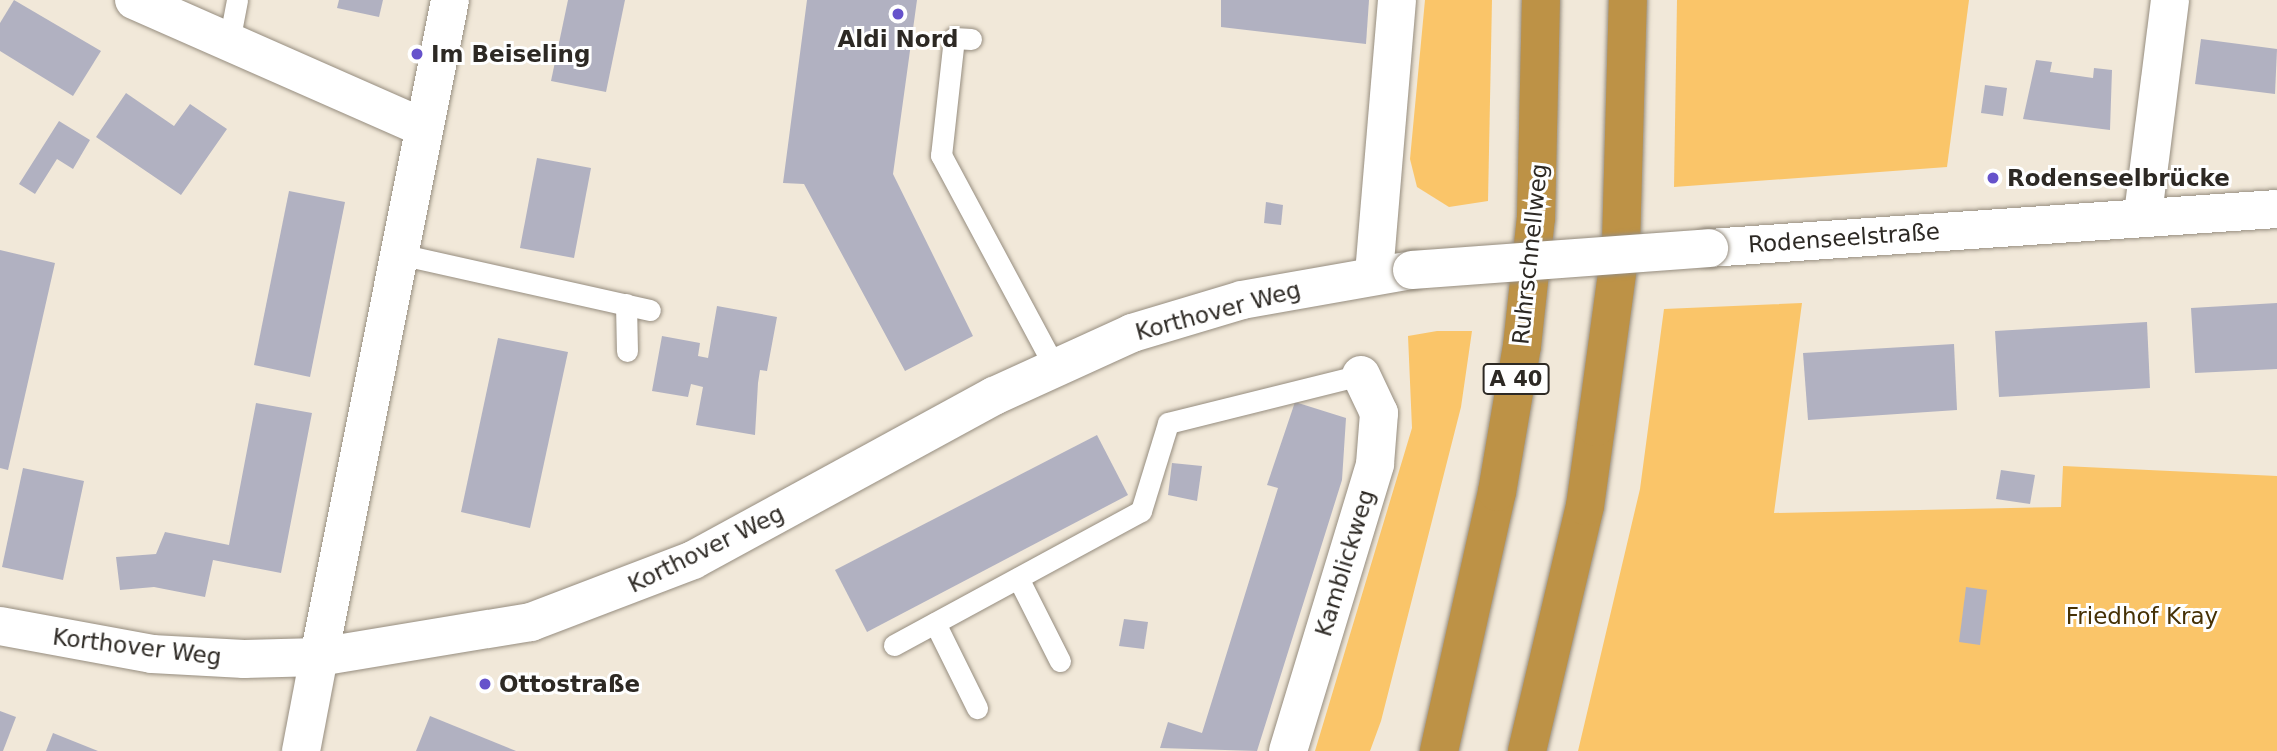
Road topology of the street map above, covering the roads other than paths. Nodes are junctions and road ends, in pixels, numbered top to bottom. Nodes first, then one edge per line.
1 (134, 0) edge
2 (237, 0) edge
3 (450, 0) edge
4 (1397, 0) edge
5 (1541, 0) edge
6 (1628, 0) edge
7 (2170, 0) edge
8 (971, 39) dead end
9 (229, 41) junction
10 (424, 128) junction
11 (2277, 209) edge
12 (2144, 214) junction
13 (399, 254) junction
14 (1412, 270) joint
15 (1374, 274) junction
16 (626, 304) junction
17 (650, 310) dead end
18 (628, 351) dead end
19 (1055, 368) junction
20 (1361, 375) joint
21 (1018, 578) junction
22 (934, 623) junction
23 (0, 626) edge
24 (894, 645) dead end
25 (319, 657) junction
26 (1060, 661) dead end
27 (977, 708) dead end
28 (301, 751) edge
29 (1288, 751) edge
30 (1439, 751) edge
31 (1527, 751) edge

1 - 9 main road
2 - 9 lane
3 - 10 main road
4 - 15 main road
5 - 30 highway, Ruhrschnellweg / A 40
6 - 31 highway
7 - 12 main road
8 - 19 lane
9 - 10 main road
10 - 13 main road
11 - 12 main road, Rodenseelstraße
12 - 14 main road, Rodenseelstraße, bridge
13 - 16 lane
13 - 25 main road
14 - 15 main road, Korthover Weg
15 - 19 main road, Korthover Weg
16 - 17 lane
16 - 18 lane
19 - 25 main road, Korthover Weg
20 - 21 lane
20 - 29 main road, Kamblickweg
21 - 22 lane
21 - 26 lane
22 - 24 lane
22 - 27 lane
23 - 25 main road, Korthover Weg
25 - 28 main road

